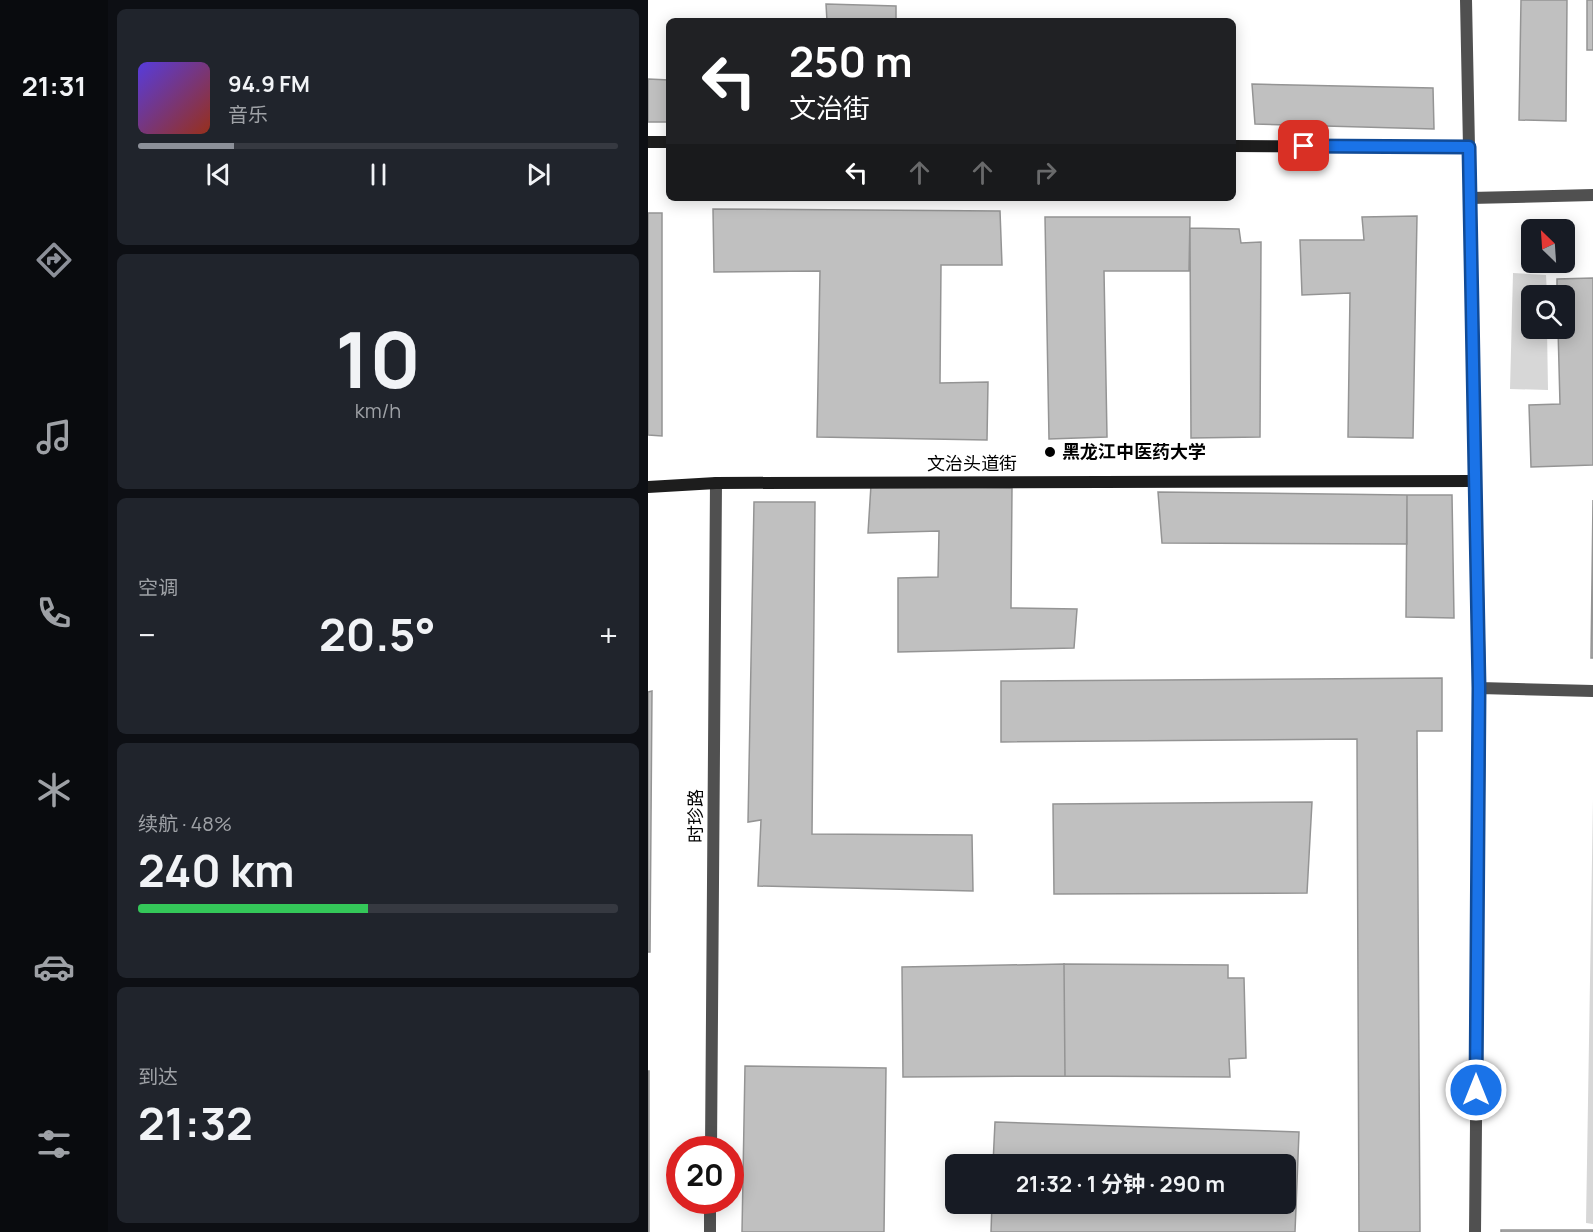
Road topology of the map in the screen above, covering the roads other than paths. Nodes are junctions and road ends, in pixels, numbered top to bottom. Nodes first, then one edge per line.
1 (1466, 0) edge
2 (648, 142) edge
3 (666, 142) edge
4 (1236, 146) edge
5 (1469, 147) junction
6 (1593, 195) edge
7 (1470, 198) junction
8 (1475, 482) junction
9 (716, 483) junction
10 (648, 487) edge
11 (1479, 688) junction
12 (1593, 691) edge
13 (711, 1136) edge
14 (711, 1214) edge
15 (710, 1232) edge
16 (1475, 1232) edge

1 - 5 street
2 - 3 street
4 - 5 street
5 - 7 street
6 - 7 street
7 - 8 street
8 - 9 street, 文治头道街
8 - 11 street
9 - 10 street, 文治头道街
9 - 13 street, 时珍路
11 - 12 street
11 - 16 street
14 - 15 street

